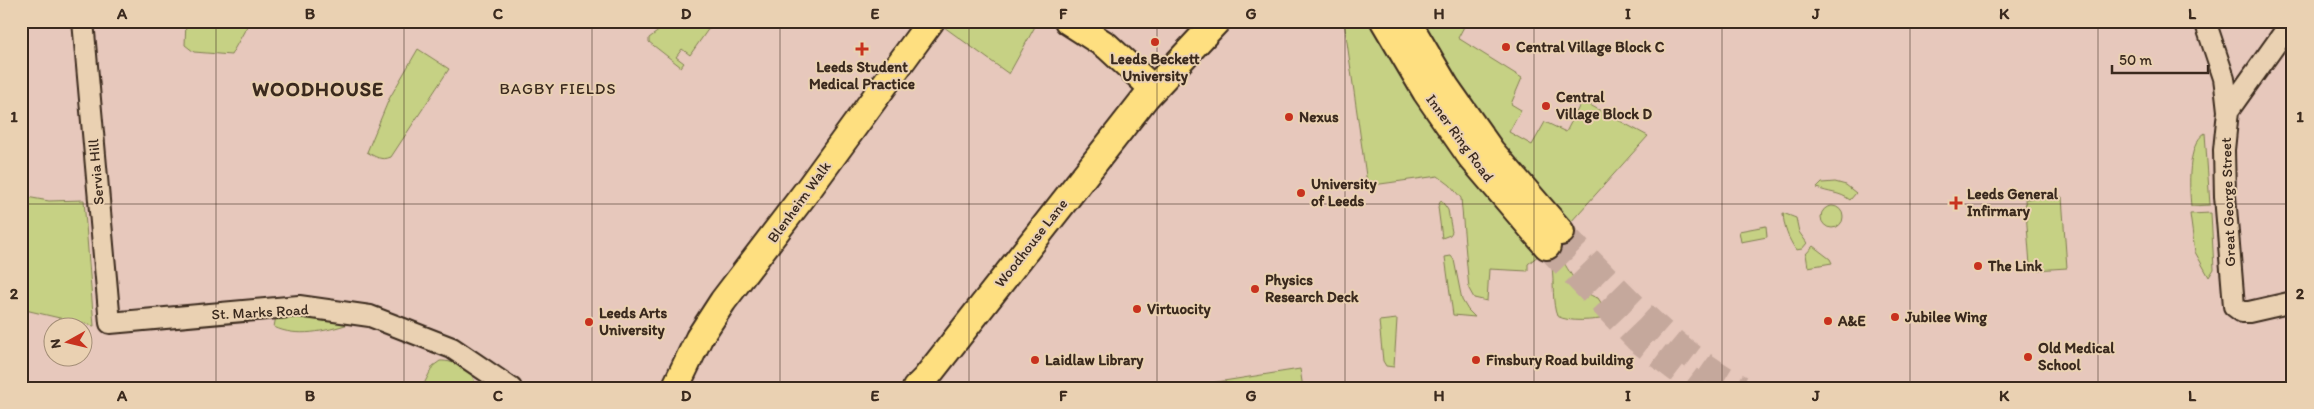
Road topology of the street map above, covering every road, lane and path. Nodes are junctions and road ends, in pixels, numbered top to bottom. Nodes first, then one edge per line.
1 (83, 21) edge
2 (1068, 21) edge
3 (1384, 21) edge
4 (1407, 21) edge
5 (2205, 21) edge
6 (2288, 21) edge
7 (1214, 24) edge
8 (921, 27) edge
9 (2224, 78) junction
10 (1156, 80) junction
11 (2245, 88) junction
12 (2228, 111) junction
13 (2293, 302) edge
14 (110, 323) joint
15 (511, 388) edge
16 (675, 388) edge
17 (916, 388) edge

1 - 14 street, Servia Hill
2 - 10 highway
3 - 4 highway, Inner Ring Road
5 - 9 street, Great George Street
6 - 11 street
7 - 10 highway, Woodhouse Lane
8 - 16 highway, Blenheim Walk
9 - 11 street
9 - 12 street, Great George Street
10 - 17 highway, Woodhouse Lane
11 - 12 street
12 - 13 street, Great George Street
14 - 15 street, St. Marks Road

